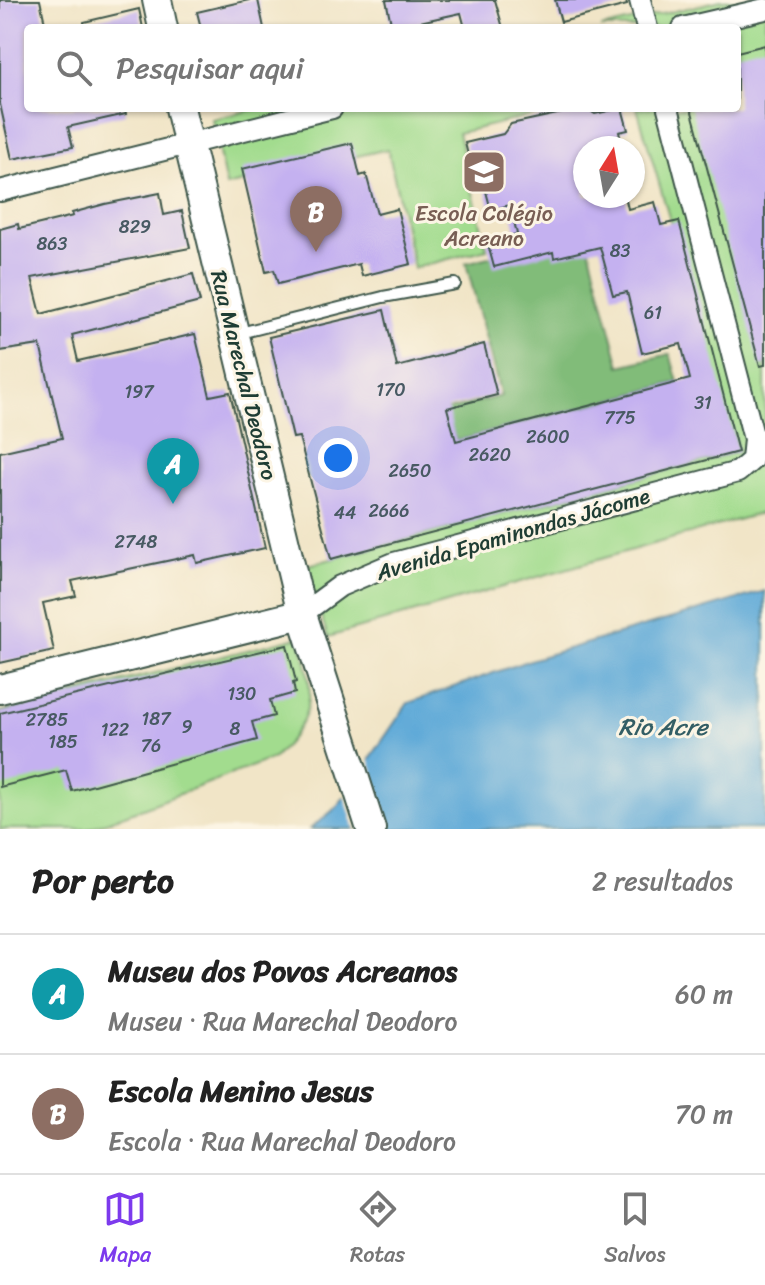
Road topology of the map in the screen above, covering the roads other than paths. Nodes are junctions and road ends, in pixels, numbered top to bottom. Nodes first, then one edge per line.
1 (157, 0) edge
2 (640, 0) edge
3 (765, 9) edge
4 (162, 24) edge
5 (646, 24) edge
6 (700, 24) edge
7 (181, 112) edge
8 (316, 112) edge
9 (669, 112) edge
10 (188, 144) junction
11 (0, 191) edge
12 (455, 284) dead end
13 (234, 335) junction
14 (306, 627) junction
15 (0, 689) edge
16 (371, 829) edge

1 - 4 main road
2 - 5 street
3 - 6 street
7 - 10 main road, Rua Marechal Deodoro
8 - 10 street
9 - 14 street, Avenida Epaminondas Jácome
10 - 11 street
10 - 13 main road, Rua Marechal Deodoro
12 - 13 lane
13 - 14 main road, Rua Marechal Deodoro
14 - 15 main road, Avenida Epaminondas Jácome
14 - 16 main road, Rua Marechal Deodoro

